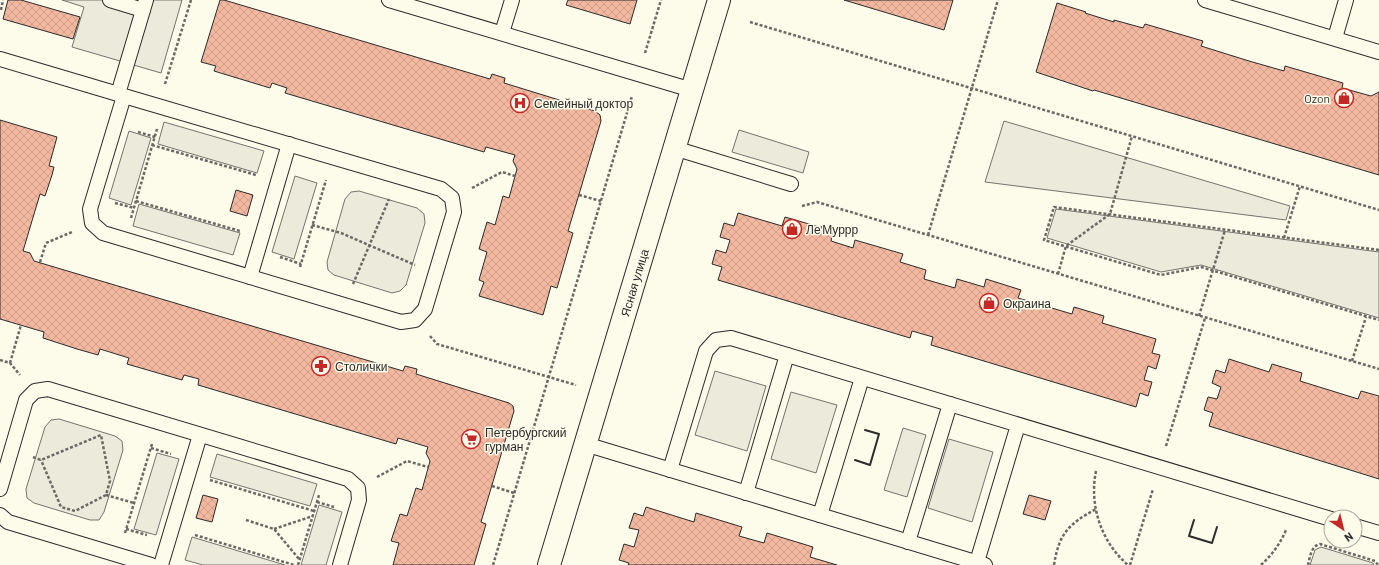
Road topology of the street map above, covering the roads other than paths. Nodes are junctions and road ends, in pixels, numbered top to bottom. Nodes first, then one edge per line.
1 (110, 0) edge
2 (389, 0) edge
3 (512, 0) edge
4 (719, 0) edge
5 (1205, 0) edge
6 (1346, 0) edge
7 (406, 2) edge
8 (144, 5) edge
9 (502, 33) junction
10 (1335, 38) junction
11 (1379, 52) edge
12 (0, 59) edge
13 (692, 90) junction
14 (121, 95) junction
15 (289, 144) junction
16 (674, 148) junction
17 (791, 184) dead end
18 (250, 277) junction
19 (787, 355) junction
20 (862, 378) junction
21 (950, 404) junction
22 (1018, 424) junction
23 (200, 435) junction
24 (585, 444) junction
25 (670, 470) junction
26 (0, 489) edge
27 (746, 493) junction
28 (0, 515) edge
29 (820, 515) junction
30 (1323, 517) edge
31 (1363, 529) edge
32 (1379, 534) edge
33 (908, 542) junction
34 (981, 564) edge
35 (151, 565) edge
36 (161, 565) edge
37 (340, 565) edge
38 (549, 565) edge

1 - 8 lane
2 - 7 lane
3 - 9 lane
4 - 13 street, Ясная улица
5 - 10 lane
6 - 10 lane
7 - 9 lane
8 - 14 lane
9 - 13 lane
10 - 11 lane
12 - 14 lane
13 - 16 street, Ясная улица
14 - 15 lane
14 - 18 lane
15 - 18 lane
15 - 18 lane
16 - 17 lane
16 - 24 street, Ясная улица
19 - 20 lane
19 - 25 lane
19 - 27 lane
20 - 21 lane
20 - 29 lane
21 - 22 lane
21 - 33 lane
22 - 30 lane
22 - 34 lane
23 - 26 lane
23 - 36 lane
23 - 37 lane
24 - 25 lane
24 - 38 street, Ясная улица
25 - 27 lane
27 - 29 lane
28 - 35 lane
29 - 33 lane
31 - 32 lane
33 - 34 lane

